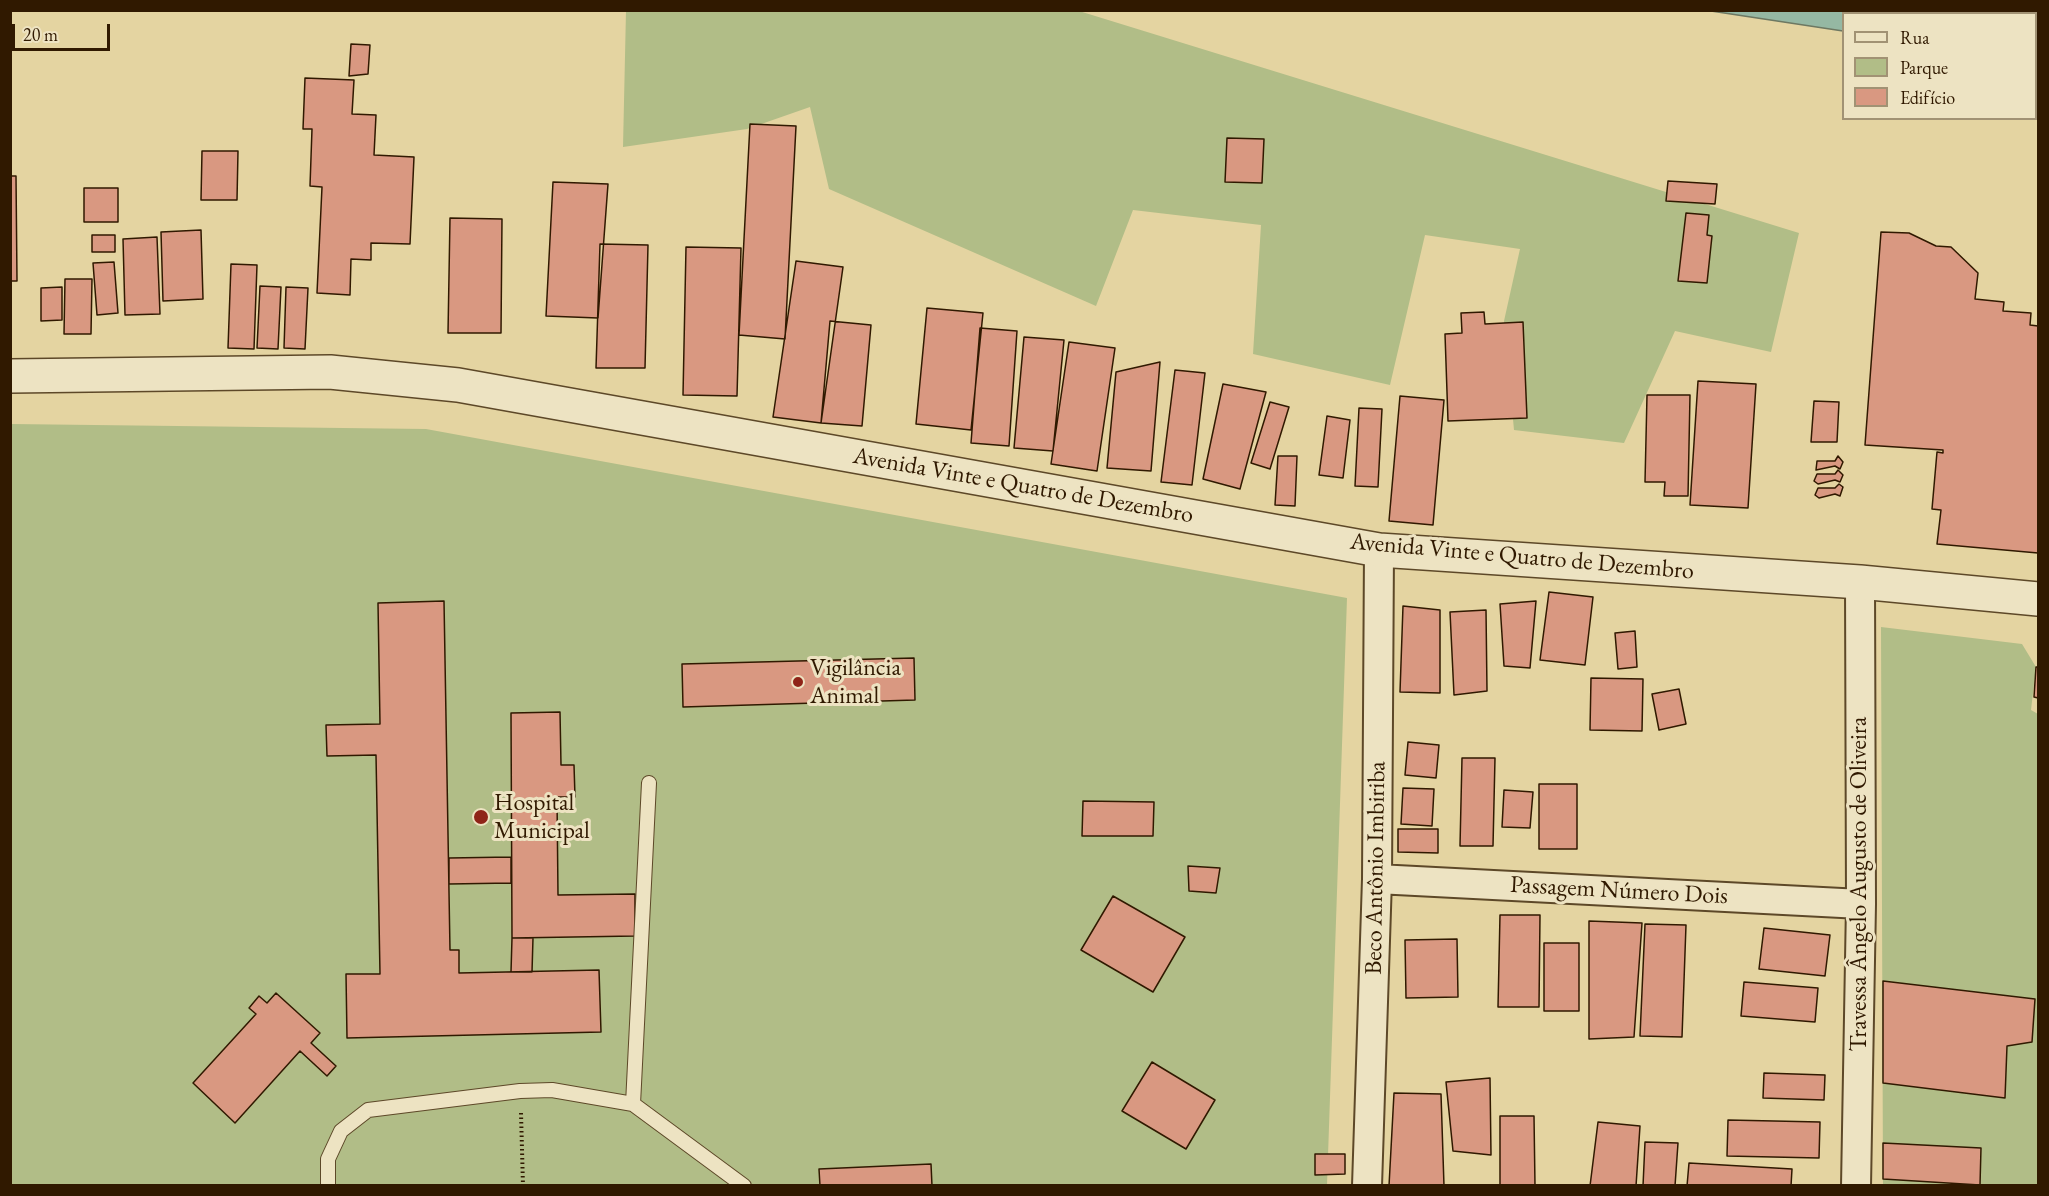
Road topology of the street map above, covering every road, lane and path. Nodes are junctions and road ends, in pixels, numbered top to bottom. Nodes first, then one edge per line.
1 (10, 376) edge
2 (1379, 550) junction
3 (1860, 582) junction
4 (2038, 599) edge
5 (649, 783) dead end
6 (1377, 879) junction
7 (1860, 904) junction
8 (520, 1091) junction
9 (633, 1104) junction
10 (328, 1185) edge
11 (523, 1185) edge
12 (744, 1185) edge
13 (1367, 1185) edge
14 (1856, 1185) edge

1 - 2 street, Avenida Vinte e Quatro de Dezembro
2 - 3 street, Avenida Vinte e Quatro de Dezembro
2 - 6 street, Beco Antônio Imbiriba
3 - 4 street, Avenida Vinte e Quatro de Dezembro
3 - 7 street, Travessa Ângelo Augusto de Oliveira
5 - 9 lane
6 - 7 street, Passagem Número Dois
6 - 13 street, Beco Antônio Imbiriba
7 - 14 street, Travessa Ângelo Augusto de Oliveira
8 - 9 lane
8 - 10 lane
8 - 11 path
9 - 12 lane

